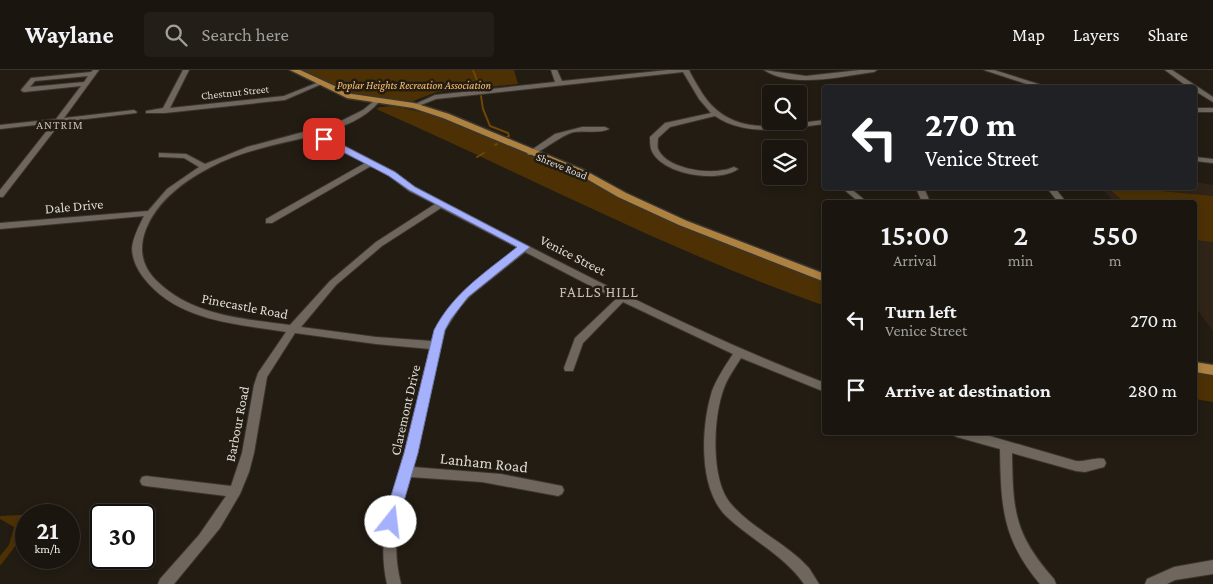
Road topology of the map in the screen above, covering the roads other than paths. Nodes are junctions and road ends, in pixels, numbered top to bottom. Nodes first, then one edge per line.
1 (186, 70) edge
2 (294, 70) edge
3 (554, 70) edge
4 (685, 70) edge
5 (767, 70) edge
6 (874, 70) edge
7 (987, 70) edge
8 (1168, 70) edge
9 (95, 72) edge
10 (648, 72) edge
11 (321, 83) junction
12 (559, 83) junction
13 (86, 84) junction
14 (1038, 85) edge
15 (1190, 85) edge
16 (1197, 89) edge
17 (1213, 100) edge
18 (376, 102) junction
19 (414, 106) junction
20 (1197, 110) edge
21 (1213, 110) edge
22 (165, 111) junction
23 (134, 112) dead end
24 (148, 112) dead end
25 (715, 114) junction
26 (58, 121) junction
27 (822, 122) edge
28 (0, 127) edge
29 (605, 129) dead end
30 (316, 131) junction
31 (531, 153) junction
32 (162, 155) dead end
33 (1197, 159) edge
34 (1213, 161) edge
35 (372, 163) junction
36 (205, 166) junction
37 (734, 169) dead end
38 (848, 190) edge
39 (1053, 190) edge
40 (0, 195) edge
41 (861, 200) edge
42 (1060, 200) edge
43 (441, 204) junction
44 (150, 213) junction
45 (268, 221) dead end
46 (0, 226) edge
47 (524, 247) junction
48 (822, 277) edge
49 (622, 298) junction
50 (293, 329) junction
51 (435, 345) junction
52 (739, 354) junction
53 (1197, 367) edge
54 (569, 368) dead end
55 (1213, 370) edge
56 (822, 387) edge
57 (968, 435) edge
58 (1006, 447) junction
59 (1100, 463) dead end
60 (405, 472) junction
61 (146, 482) dead end
62 (558, 490) dead end
63 (234, 492) junction
64 (1213, 567) edge
65 (165, 584) edge
66 (394, 584) edge
67 (812, 584) edge
68 (1049, 584) edge
69 (1152, 584) edge

1 - 22 street
2 - 11 main road, Shreve Road
3 - 12 street
4 - 10 street
4 - 25 street
5 - 6 street
7 - 14 street
8 - 15 street
9 - 13 street
9 - 13 street
10 - 12 street
11 - 18 main road, Shreve Road
11 - 22 street, Chestnut Street
12 - 19 street
13 - 26 street
16 - 17 street
18 - 19 main road, Shreve Road
18 - 30 street, Pinecastle Road
19 - 31 main road, Shreve Road
20 - 21 street
22 - 24 street, Chestnut Street
23 - 26 street
25 - 27 street
25 - 37 street
26 - 28 street
26 - 40 street
29 - 31 street
30 - 35 street, Venice Street
30 - 36 street, Pinecastle Road
31 - 48 main road, Shreve Road
32 - 36 street
33 - 34 street
35 - 43 street, Venice Street
35 - 45 street
36 - 44 street, Pinecastle Road
38 - 41 street
39 - 42 street
43 - 47 street, Venice Street
43 - 50 street, Barbour Road
44 - 46 street, Dale Drive
44 - 50 street, Pinecastle Road
47 - 49 street, Venice Street
47 - 51 street, Claremont Drive
49 - 52 street, Venice Street
49 - 54 street
50 - 51 street, Pinecastle Road
50 - 63 street, Barbour Road
51 - 60 street, Claremont Drive
52 - 56 street, Venice Street
52 - 67 street
53 - 55 main road
57 - 58 street
58 - 59 street
58 - 68 street
60 - 62 street, Lanham Road
60 - 66 street, Claremont Drive
61 - 63 street
63 - 65 street, Barbour Road
64 - 69 street

